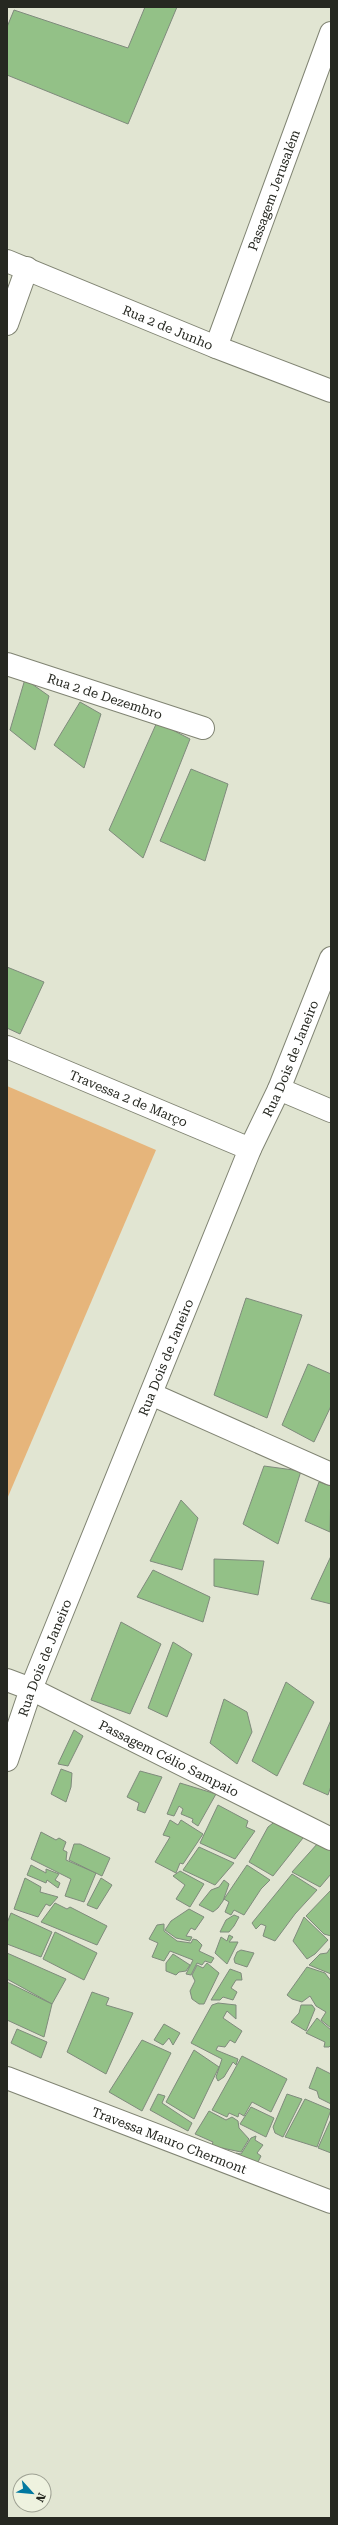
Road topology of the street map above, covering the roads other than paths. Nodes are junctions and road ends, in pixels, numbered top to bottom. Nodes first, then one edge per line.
1 (331, 33) edge
2 (7, 261) edge
3 (27, 268) junction
4 (7, 324) edge
5 (216, 347) junction
6 (331, 391) edge
7 (7, 664) edge
8 (203, 728) dead end
9 (331, 958) edge
10 (7, 1047) edge
11 (279, 1089) junction
12 (331, 1111) edge
13 (250, 1149) junction
14 (151, 1394) junction
15 (331, 1474) edge
16 (7, 1680) edge
17 (32, 1689) junction
18 (7, 1760) edge
19 (331, 1839) edge
20 (7, 2078) edge
21 (331, 2202) edge

1 - 5 street, Passagem Jerusalém
2 - 3 street, Rua 2 de Junho
3 - 4 street
3 - 5 street, Rua 2 de Junho
5 - 6 street, Rua 2 de Junho
7 - 8 street, Rua 2 de Dezembro
9 - 11 street, Rua Dois de Janeiro
10 - 13 street, Travessa 2 de Março
11 - 12 street
11 - 13 street, Rua Dois de Janeiro
13 - 14 street, Rua Dois de Janeiro
14 - 15 street
14 - 17 street, Rua Dois de Janeiro
16 - 17 street, Passagem Célio Sampaio
17 - 18 street, Rua Dois de Janeiro
17 - 19 street, Passagem Célio Sampaio
20 - 21 street, Travessa Mauro Chermont

